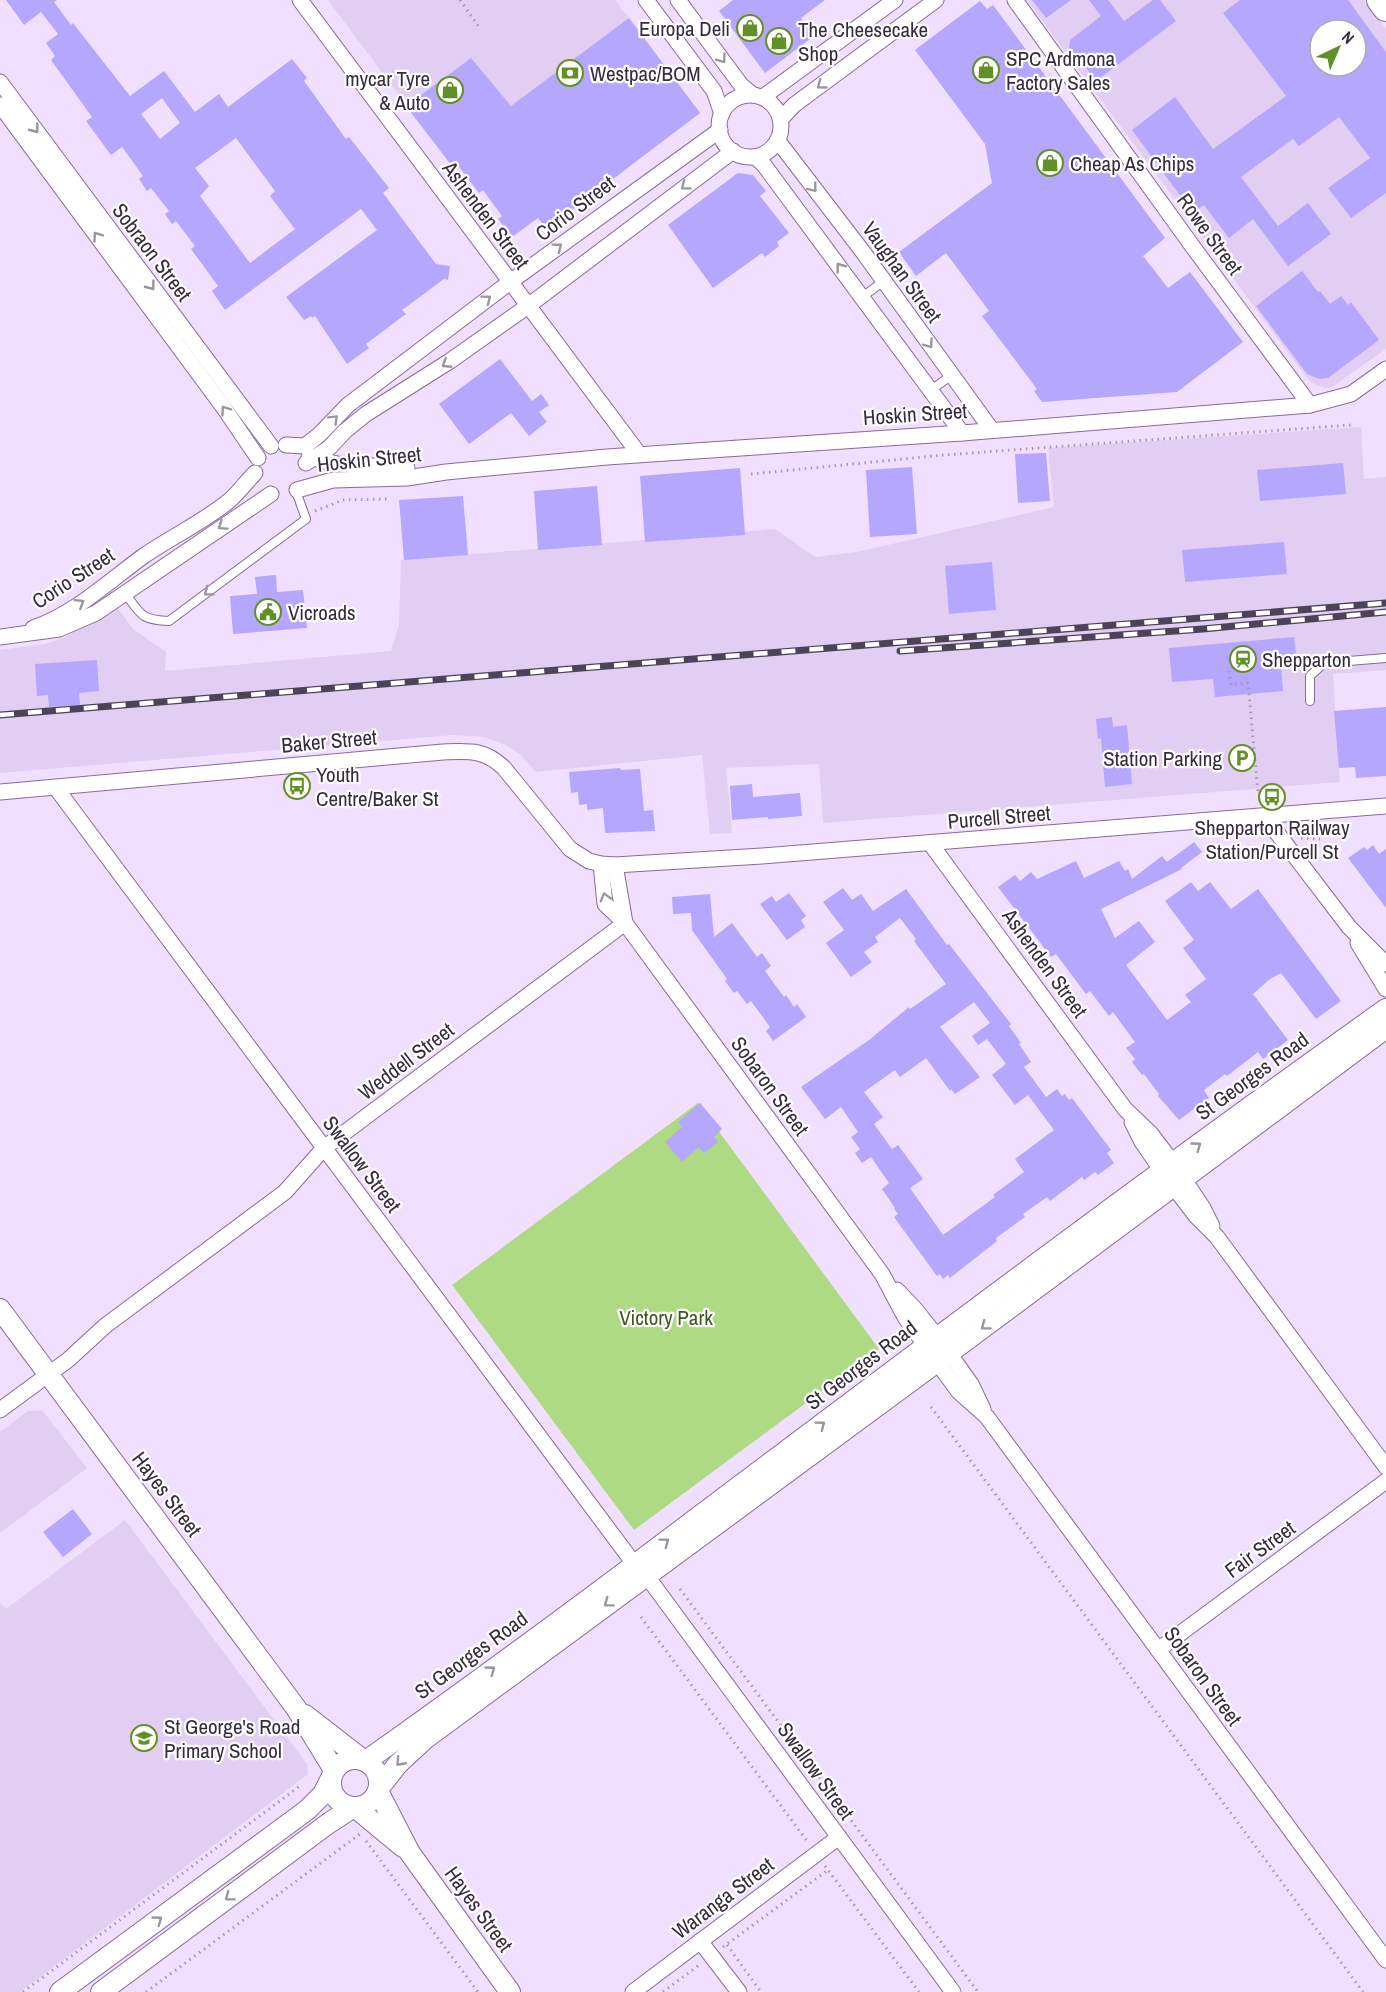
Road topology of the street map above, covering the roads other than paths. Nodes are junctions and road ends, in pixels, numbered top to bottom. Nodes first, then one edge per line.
1 (300, 0) edge
2 (646, 0) edge
3 (895, 0) edge
4 (936, 0) edge
5 (1015, 0) edge
6 (1380, 0) edge
7 (683, 3) edge
8 (1386, 8) edge
9 (0, 82) edge
10 (758, 96) junction
11 (0, 105) edge
12 (781, 119) junction
13 (721, 122) junction
14 (778, 141) junction
15 (733, 151) junction
16 (754, 157) junction
17 (884, 281) junction
18 (510, 282) junction
19 (862, 297) junction
20 (528, 306) junction
21 (952, 375) junction
22 (1384, 375) edge
23 (931, 390) junction
24 (1310, 405) junction
25 (991, 429) junction
26 (962, 432) junction
27 (279, 445) junction
28 (639, 454) junction
29 (307, 458) junction
30 (257, 465) junction
31 (446, 472) junction
32 (297, 490) junction
33 (271, 494) junction
34 (124, 594) junction
35 (4, 637) edge
36 (1386, 658) edge
37 (1310, 701) dead end
38 (56, 788) junction
39 (0, 792) edge
40 (1386, 806) edge
41 (1265, 817) junction
42 (930, 843) junction
43 (608, 865) junction
44 (625, 923) junction
45 (1349, 927) junction
46 (1386, 964) edge
47 (1386, 989) edge
48 (1386, 1010) edge
49 (1386, 1028) edge
50 (1328, 1060) junction
51 (324, 1148) junction
52 (1173, 1175) junction
53 (0, 1309) edge
54 (937, 1350) junction
55 (45, 1370) junction
56 (0, 1398) edge
57 (0, 1410) edge
58 (1386, 1467) edge
59 (1386, 1481) edge
60 (640, 1570) junction
61 (1158, 1650) junction
62 (296, 1708) junction
63 (415, 1737) junction
64 (365, 1761) junction
65 (332, 1774) junction
66 (379, 1790) junction
67 (354, 1808) junction
68 (296, 1818) junction
69 (310, 1837) junction
70 (839, 1837) junction
71 (252, 1851) junction
72 (410, 1853) junction
73 (266, 1870) junction
74 (700, 1941) junction
75 (125, 1944) junction
76 (1386, 1960) edge
77 (140, 1964) junction
78 (60, 1992) edge
79 (101, 1992) edge
80 (510, 1992) edge
81 (633, 1992) edge
82 (739, 1992) edge
83 (953, 1992) edge

1 - 18 street, Ashenden Street
2 - 13 street
3 - 10 street
4 -> 12 street
5 - 24 street, Rowe Street
6 - 8 highway
7 -> 10 street
9 -> 27 street, Sobraon Street
10 - 12 street
10 - 13 street
30 -> 11 street, Sobraon Street
12 - 14 street
13 - 15 street
18 -> 13 street, Corio Street
14 - 16 street
14 -> 17 street, Vaughan Street
15 - 16 street
15 -> 20 street
19 -> 16 street
17 - 19 lane
17 -> 21 street, Vaughan Street
18 - 20 street, Ashenden Street
27 -> 18 street, Corio Street
19 - 23 street
20 - 28 street, Ashenden Street
20 -> 29 street
21 - 23 lane
21 - 25 street, Vaughan Street
22 - 24 street, Hoskin Street
23 - 26 street
24 - 25 street, Hoskin Street
25 - 26 street, Hoskin Street
26 - 28 street, Hoskin Street
27 - 29 street
27 - 30 street
28 - 31 street, Hoskin Street
29 - 31 street, Hoskin Street
29 - 32 street
30 - 33 street
35 -> 30 street, Corio Street
31 - 32 street, Hoskin Street
32 - 33 street
32 -> 34 lane
33 -> 34 street, Corio Street
34 - 35 street, Corio Street
36 - 37 lane
38 - 39 street, Baker Street
38 - 43 street, Baker Street
38 - 51 street, Swallow Street
40 - 41 street, Purcell Street
41 - 42 street, Purcell Street
41 - 45 street
42 - 43 street, Purcell Street
42 - 52 street, Ashenden Street
43 - 44 street, Sobaron Street
44 - 51 street, Weddell Street
44 - 54 street, Sobaron Street
45 - 46 street
45 - 47 street
48 - 50 street, St Georges Road
49 - 50 street, St Georges Road
50 - 52 street, St Georges Road
51 - 55 street, Weddell Street
51 - 60 street, Swallow Street
52 - 54 street, St Georges Road
52 - 58 street, Ashenden Street
53 - 55 street, Hayes Street
54 - 60 street, St Georges Road
54 - 61 street, Sobaron Street
55 - 56 street, Weddell Street
55 - 57 street, Weddell Street
55 - 62 street, Hayes Street
59 - 61 street, Fair Street
60 - 63 street, St Georges Road
60 - 70 street, Swallow Street
61 - 76 street, Sobaron Street
62 - 64 street, Hayes Street
62 - 65 street, Hayes Street
63 - 64 street, St Georges Road
63 -> 66 street, St Georges Road
64 - 65 street
64 - 66 street
65 - 67 street
65 - 68 street
66 - 67 street
66 - 72 street, Hayes Street
67 - 69 street
67 - 72 street, Hayes Street
68 - 69 street
68 - 71 street
69 - 73 street
70 - 74 street, Waranga Street
70 - 83 street, Swallow Street
71 - 73 street
75 -> 71 street
72 - 80 street, Hayes Street
73 -> 77 street
74 - 81 street, Waranga Street
74 - 82 street
75 - 77 street
75 - 78 street
77 - 79 street

